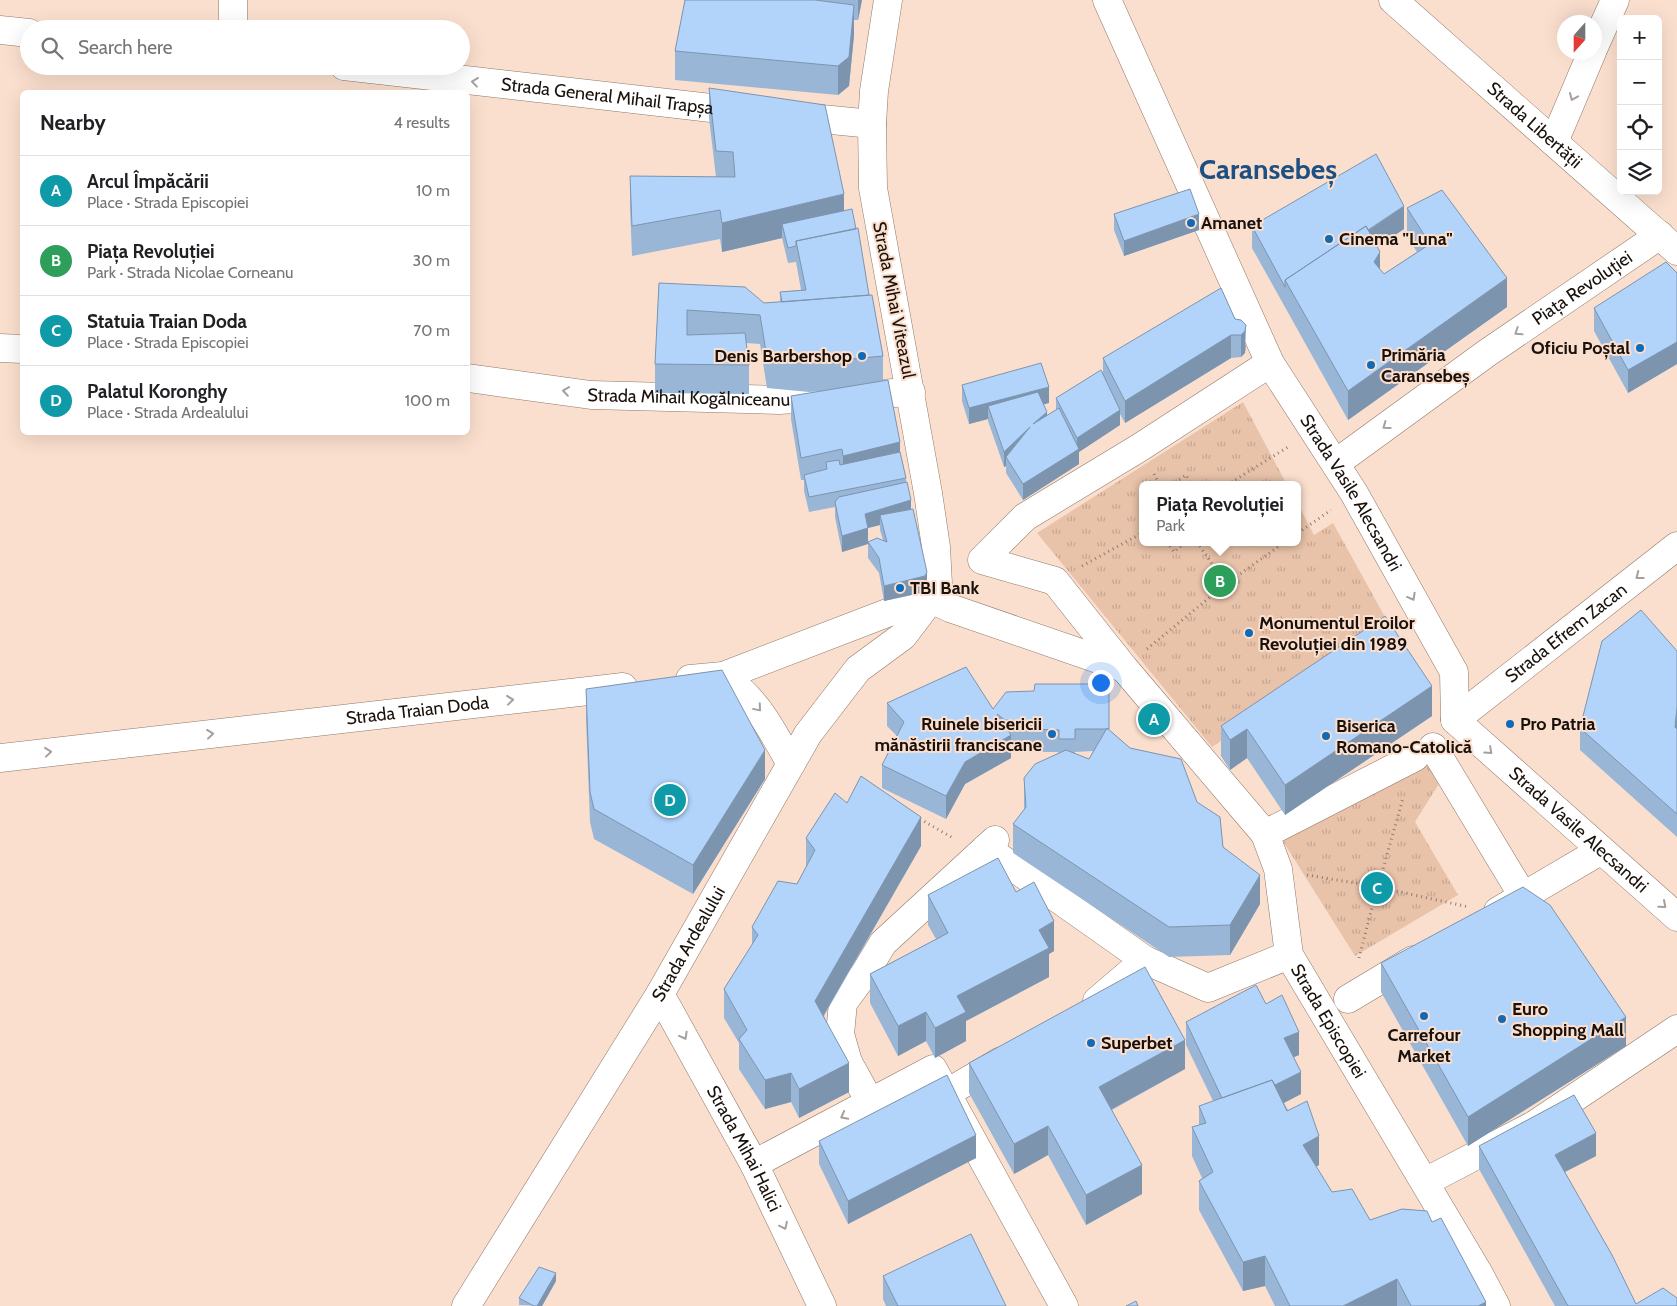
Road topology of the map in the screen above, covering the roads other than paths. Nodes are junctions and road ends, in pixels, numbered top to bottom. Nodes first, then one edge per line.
1 (233, 0) edge
2 (888, 0) edge
3 (1107, 0) edge
4 (1393, 0) edge
5 (1615, 0) edge
6 (233, 20) edge
7 (1602, 29) edge
8 (0, 30) edge
9 (20, 32) edge
10 (1589, 60) edge
11 (420, 75) edge
12 (872, 124) junction
13 (1554, 142) junction
14 (1668, 243) edge
15 (0, 348) edge
16 (20, 349) edge
17 (1270, 363) junction
18 (470, 378) edge
19 (911, 392) junction
20 (1336, 463) junction
21 (1677, 546) edge
22 (931, 599) junction
23 (1124, 668) junction
24 (722, 676) junction
25 (1455, 720) junction
26 (0, 758) edge
27 (791, 764) junction
28 (1265, 834) junction
29 (1600, 851) junction
30 (1523, 896) junction
31 (1677, 917) edge
32 (1486, 918) edge
33 (1437, 947) edge
34 (1289, 955) junction
35 (1146, 960) junction
36 (660, 994) junction
37 (1348, 999) dead end
38 (1083, 1012) edge
39 (1677, 1029) edge
40 (1021, 1049) edge
41 (947, 1093) junction
42 (870, 1102) junction
43 (754, 1164) junction
44 (1425, 1182) junction
45 (466, 1306) edge
46 (822, 1306) edge
47 (1064, 1306) edge
48 (1496, 1306) edge

1 - 6 street
2 - 12 street, Strada Mihai Viteazul
3 - 17 street, Strada Vasile Alecsandri
4 - 13 street, Strada Libertății
5 - 7 street
8 - 9 street
10 -> 13 street
12 -> 11 street, Strada General Mihail Trapșa
12 - 19 street, Strada Mihai Viteazul
13 - 14 street, Strada Libertății
14 -> 20 street, Piața Revoluției
15 - 16 street
17 - 20 street, Strada Vasile Alecsandri
17 - 23 street, Strada Episcopiei
19 -> 18 street, Strada Mihail Kogălniceanu
19 - 22 street, Strada Mihai Viteazul
20 -> 25 street, Strada Vasile Alecsandri
21 -> 25 street, Strada Efrem Zacan
22 - 23 street
22 - 24 street, Strada Traian Doda
22 - 27 street, Strada Ardealului
23 - 28 street, Strada Episcopiei
26 -> 24 street, Strada Traian Doda
24 -> 27 street
25 -> 29 street, Strada Vasile Alecsandri
27 - 36 street, Strada Ardealului
28 - 30 street
28 - 34 street, Strada Episcopiei
29 - 30 street
29 -> 31 street, Strada Vasile Alecsandri
30 - 32 street
33 - 37 street
34 - 35 street
34 - 44 street, Strada Episcopiei
35 - 38 street
35 - 42 street
36 -> 43 street, Strada Mihai Halici
36 - 45 street, Strada Ardealului
39 - 44 street
40 - 41 street
41 - 42 street
41 - 47 street
42 -> 43 street
43 -> 46 street, Strada Mihai Halici
44 - 48 street, Strada Episcopiei

